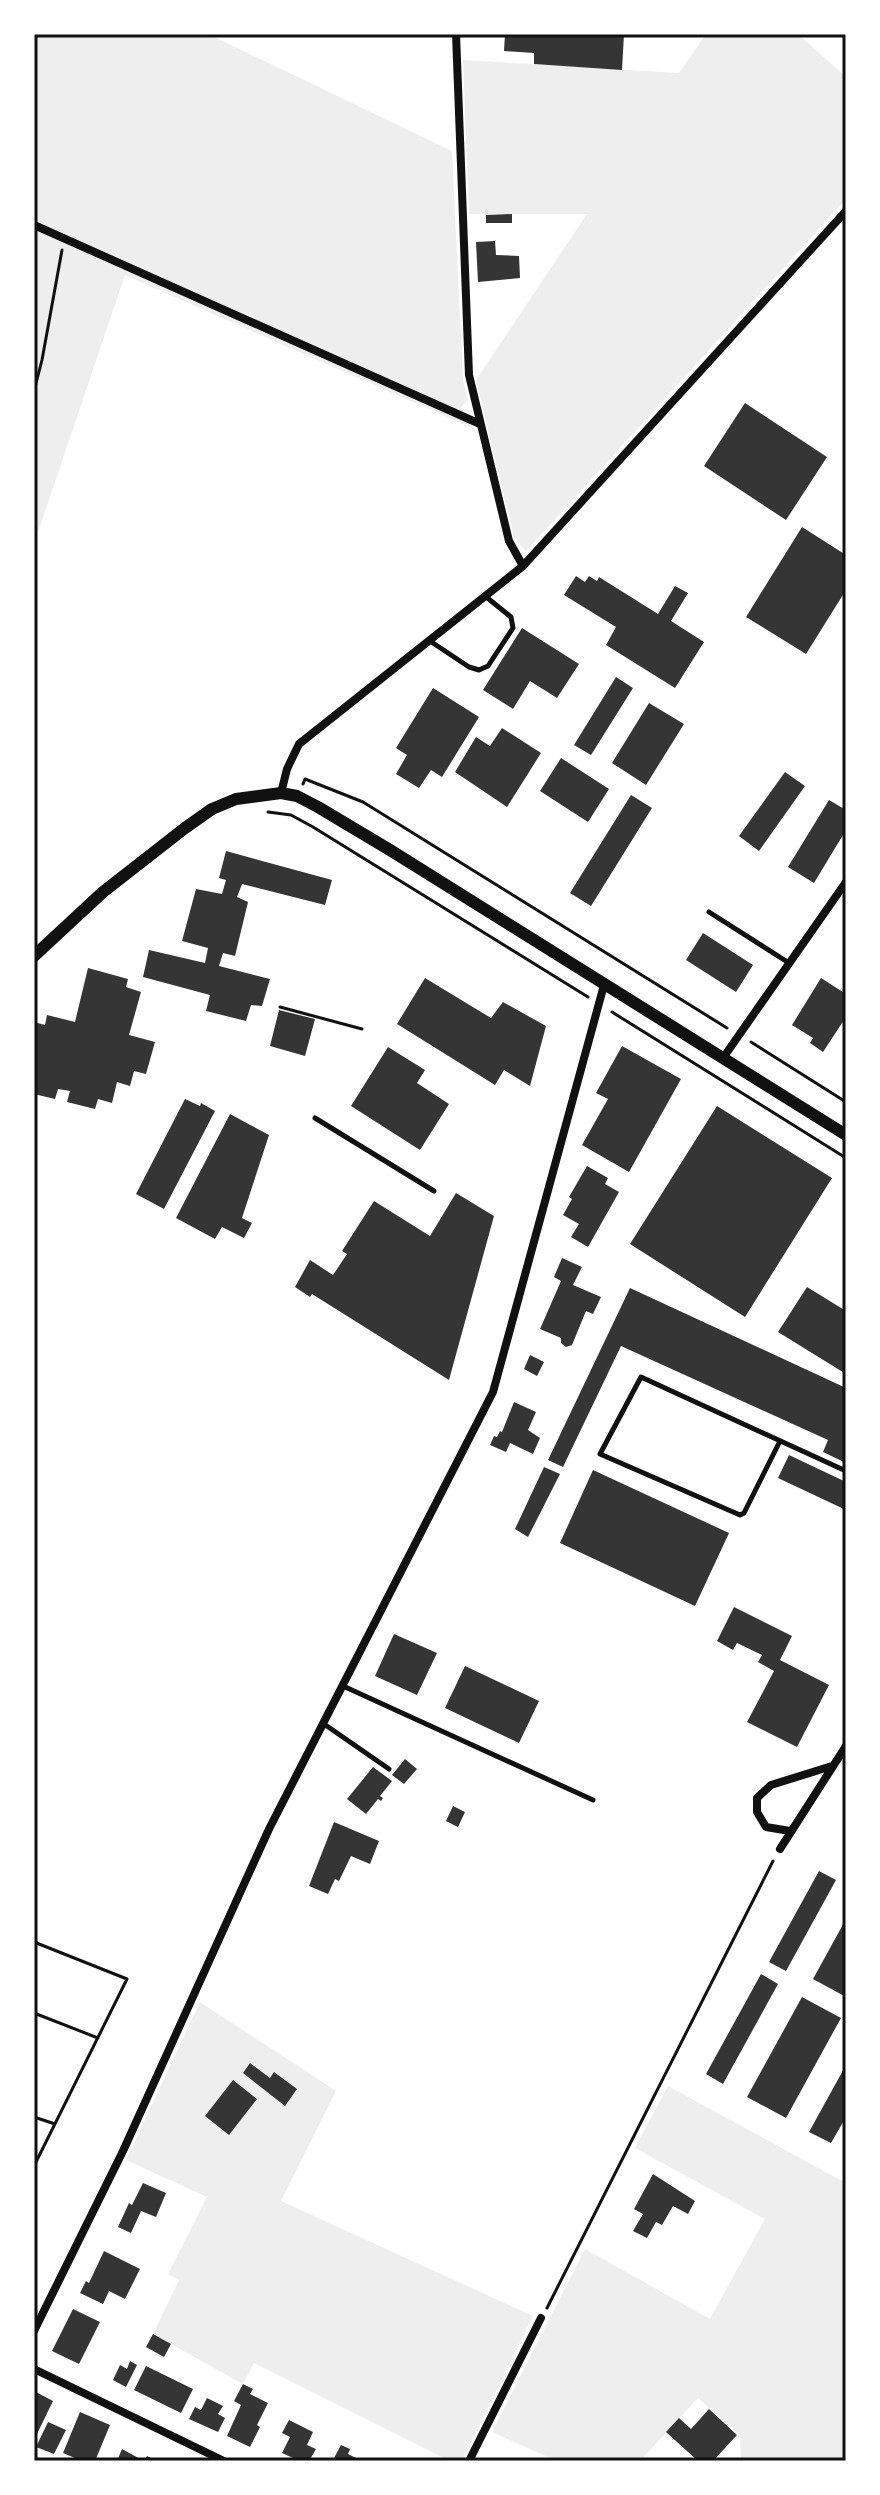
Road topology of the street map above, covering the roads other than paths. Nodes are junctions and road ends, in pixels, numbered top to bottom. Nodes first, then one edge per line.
1 (456, 34) edge
2 (846, 211) edge
3 (34, 225) edge
4 (480, 424) junction
5 (523, 566) junction
6 (485, 596) junction
7 (430, 640) junction
8 (281, 793) junction
9 (846, 883) edge
10 (709, 912) dead end
11 (34, 956) edge
12 (789, 963) junction
13 (604, 985) junction
14 (723, 1058) junction
15 (315, 1118) dead end
16 (846, 1135) edge
17 (434, 1191) dead end
18 (780, 1441) junction
19 (846, 1471) edge
20 (342, 1686) junction
21 (323, 1723) junction
22 (846, 1746) edge
23 (832, 1766) junction
24 (389, 1769) dead end
25 (593, 1800) dead end
26 (790, 1831) junction
27 (780, 1849) road end
28 (541, 2318) road end
29 (34, 2331) edge
30 (34, 2369) edge
31 (224, 2461) edge
32 (469, 2461) edge

1 - 4 street
2 - 5 street
3 - 4 street
4 - 5 street
5 - 6 street
6 - 7 street
6 - 7 lane
7 - 8 street
8 - 11 street
8 - 13 street
9 - 12 street
10 - 12 lane
12 - 14 street
13 - 14 street
13 - 20 street
14 - 16 street
15 - 17 lane
18 - 18 lane
18 - 19 lane
20 - 21 street
20 - 25 lane
21 - 24 lane
21 - 29 street
22 - 23 street
23 - 26 street
23 - 26 street
26 - 27 street
28 - 32 street
30 - 31 street

